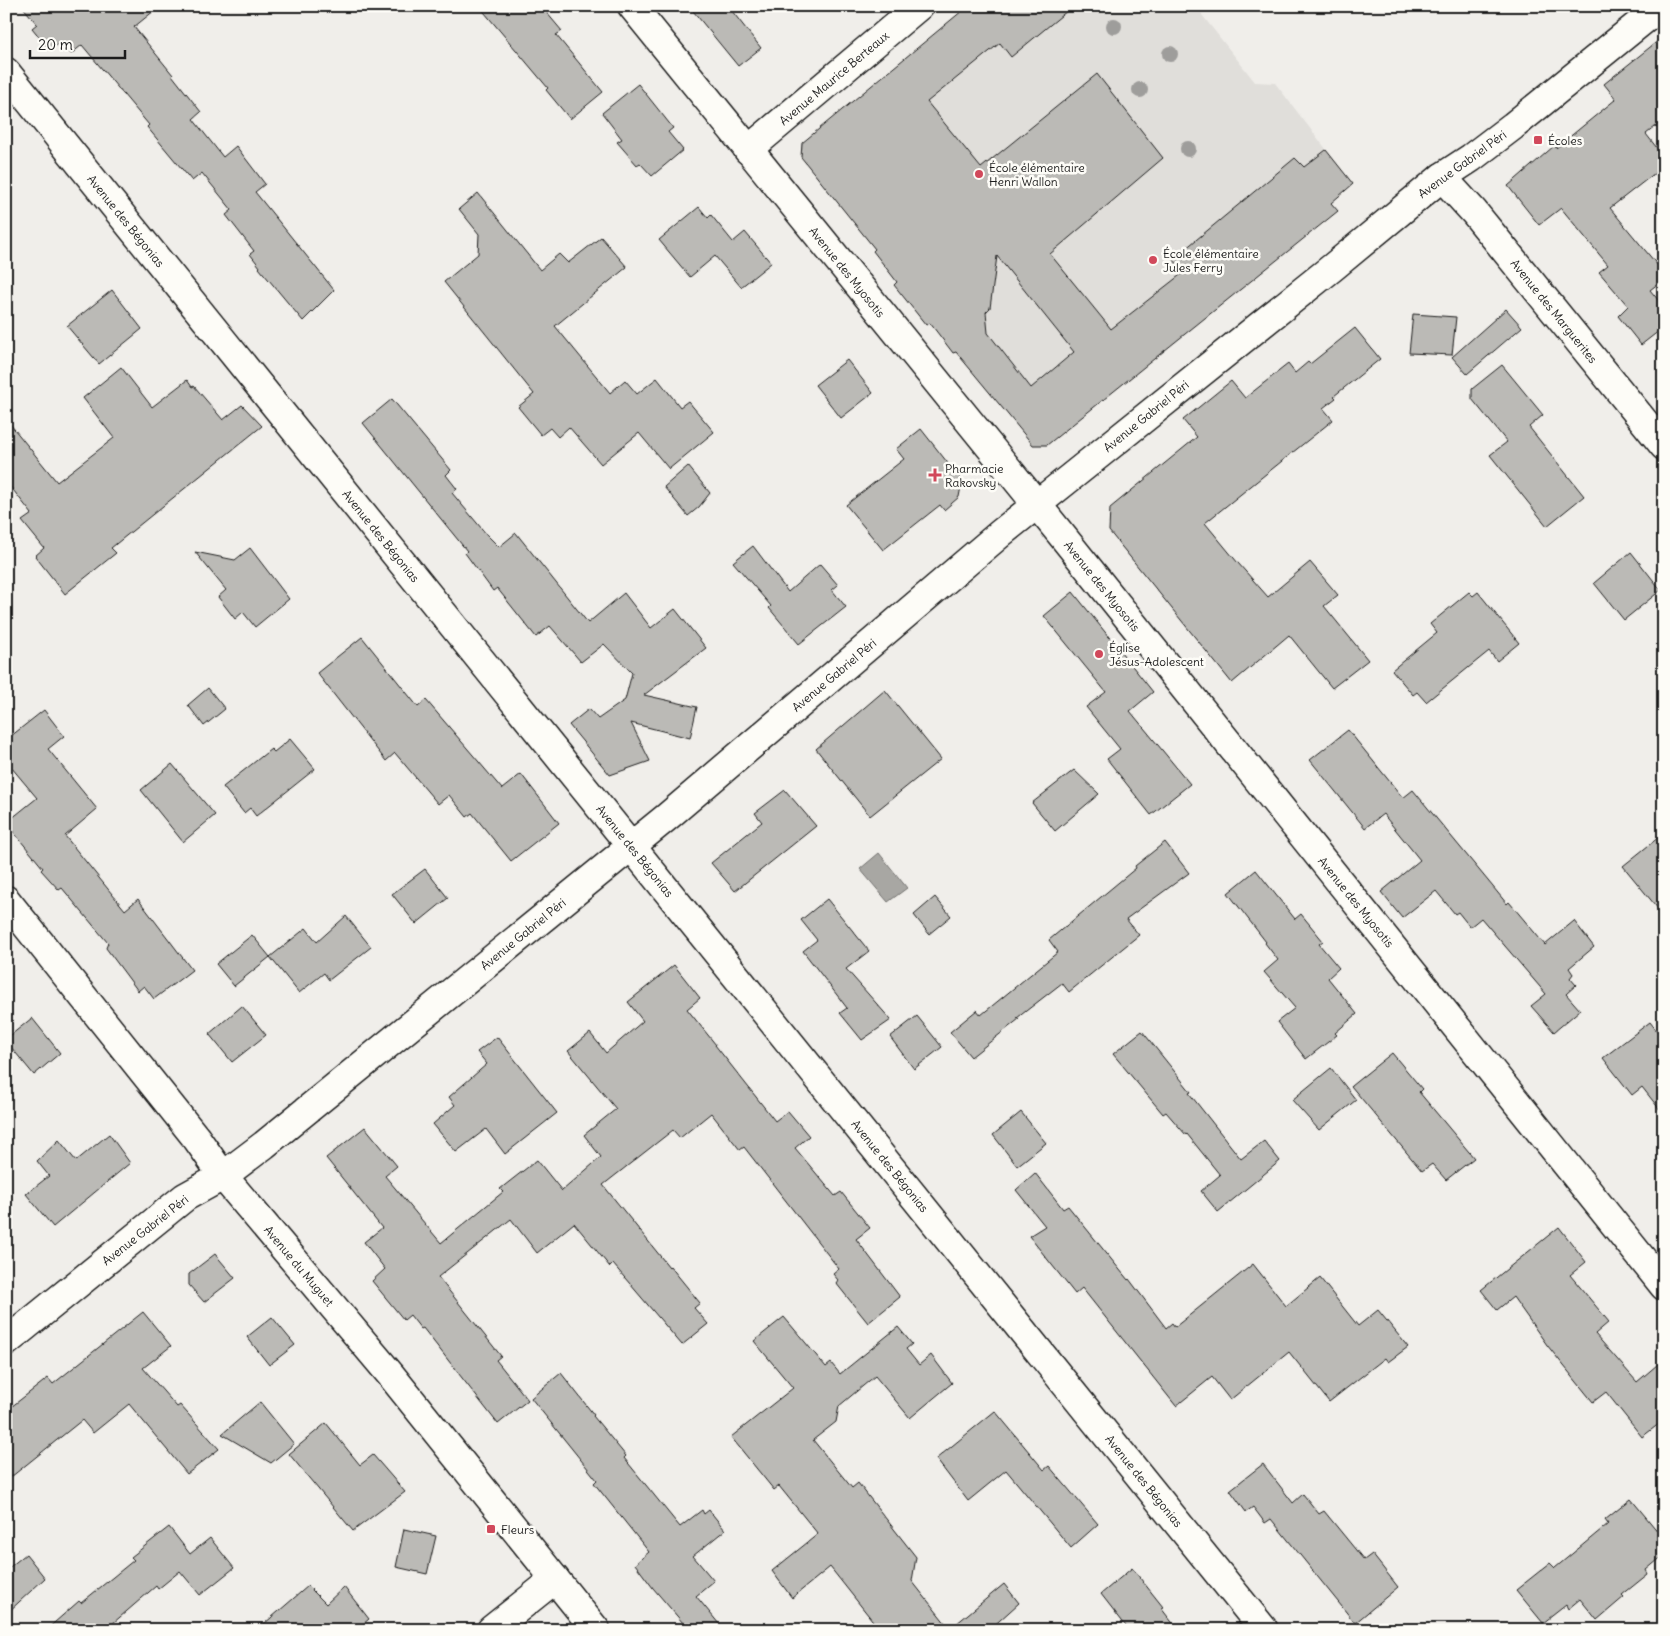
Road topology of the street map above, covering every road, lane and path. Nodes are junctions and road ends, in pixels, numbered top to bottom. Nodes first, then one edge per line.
1 (632, 6) edge
2 (920, 6) edge
3 (1661, 6) edge
4 (6, 72) edge
5 (748, 150) junction
6 (1442, 177) junction
7 (1664, 446) edge
8 (1036, 505) junction
9 (631, 846) junction
10 (6, 900) edge
11 (223, 1176) junction
12 (1664, 1286) edge
13 (6, 1342) edge
14 (555, 1579) junction
15 (491, 1630) edge
16 (596, 1630) edge
17 (1264, 1630) edge

1 - 5 street, Avenue des Myosotis
2 - 5 street, Avenue Maurice Berteaux
3 - 6 street, Avenue Gabriel Péri
4 - 9 street, Avenue des Bégonias
5 - 8 street, Avenue des Myosotis
6 - 7 street, Avenue des Marguerites
6 - 8 street, Avenue Gabriel Péri
8 - 9 street, Avenue Gabriel Péri
8 - 12 street, Avenue des Myosotis
9 - 11 street, Avenue Gabriel Péri
9 - 17 street, Avenue des Bégonias
10 - 11 street, Avenue du Muguet
11 - 13 street, Avenue Gabriel Péri
11 - 14 street, Avenue du Muguet
14 - 15 street
14 - 16 street, Avenue du Muguet

